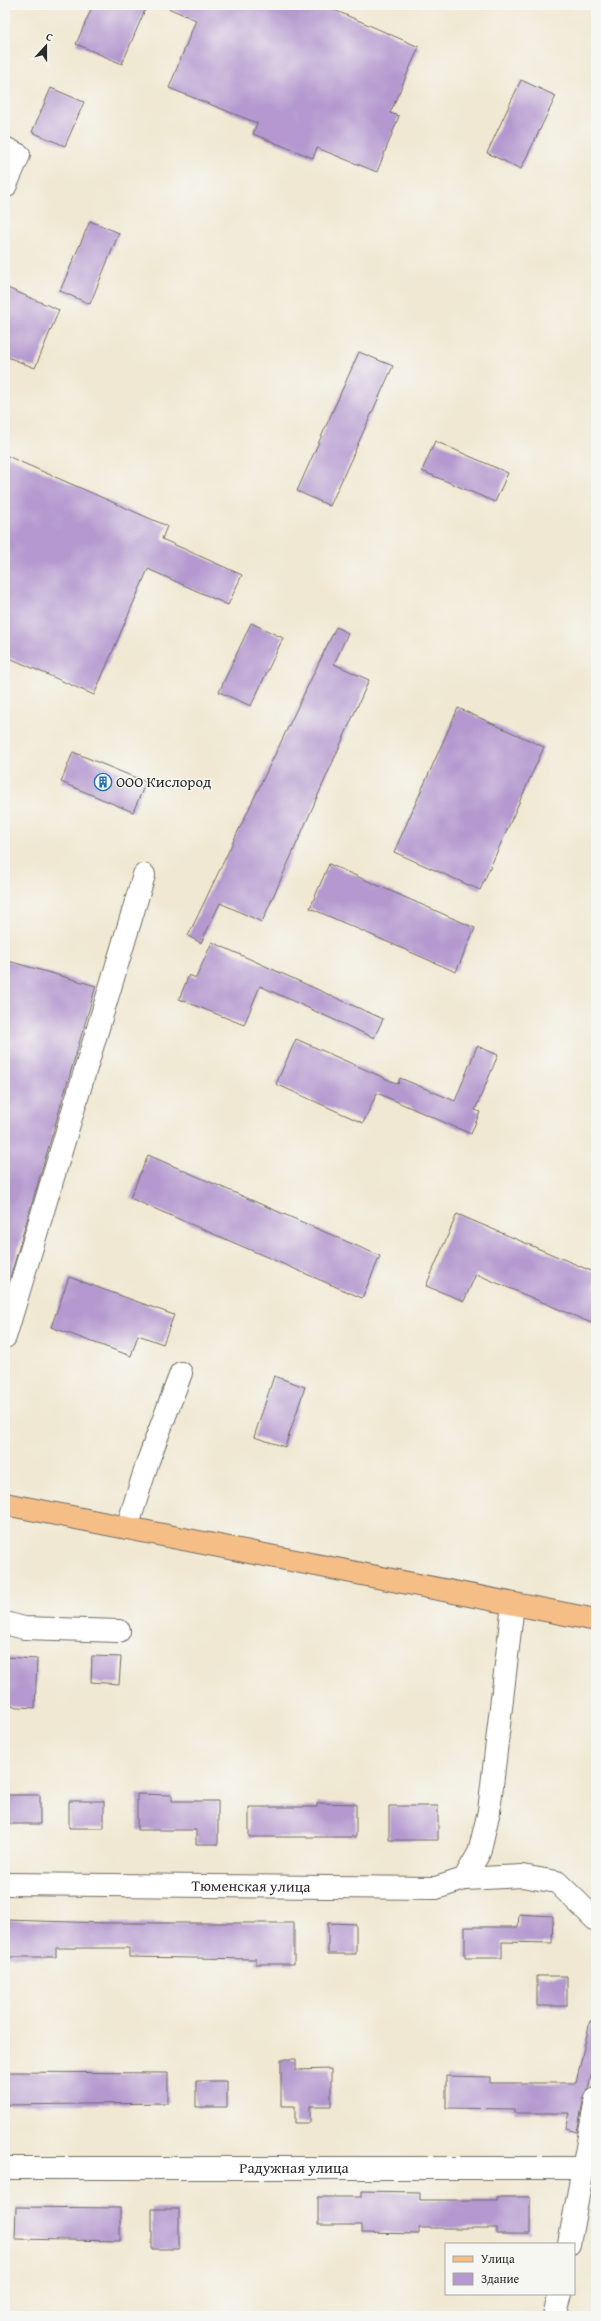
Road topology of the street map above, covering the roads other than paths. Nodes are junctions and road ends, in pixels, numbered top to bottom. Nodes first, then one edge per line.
1 (5, 148) edge
2 (5, 187) edge
3 (144, 875) dead end
4 (5, 1337) edge
5 (181, 1373) dead end
6 (5, 1504) edge
7 (127, 1528) junction
8 (513, 1604) junction
9 (596, 1620) edge
10 (5, 1623) edge
11 (119, 1631) dead end
12 (464, 1879) junction
13 (5, 1884) edge
14 (596, 1920) edge
15 (596, 2099) edge
16 (5, 2168) edge
17 (583, 2168) junction
18 (569, 2243) edge
19 (560, 2295) edge
20 (554, 2316) edge

1 - 2 street
3 - 4 street
5 - 7 street
6 - 7 main road
7 - 8 main road
8 - 9 main road
8 - 12 street
10 - 11 street
12 - 13 street, Тюменская улица
12 - 14 street, Тюменская улица
15 - 17 street
16 - 17 street, Радужная улица
17 - 18 street
19 - 20 street

